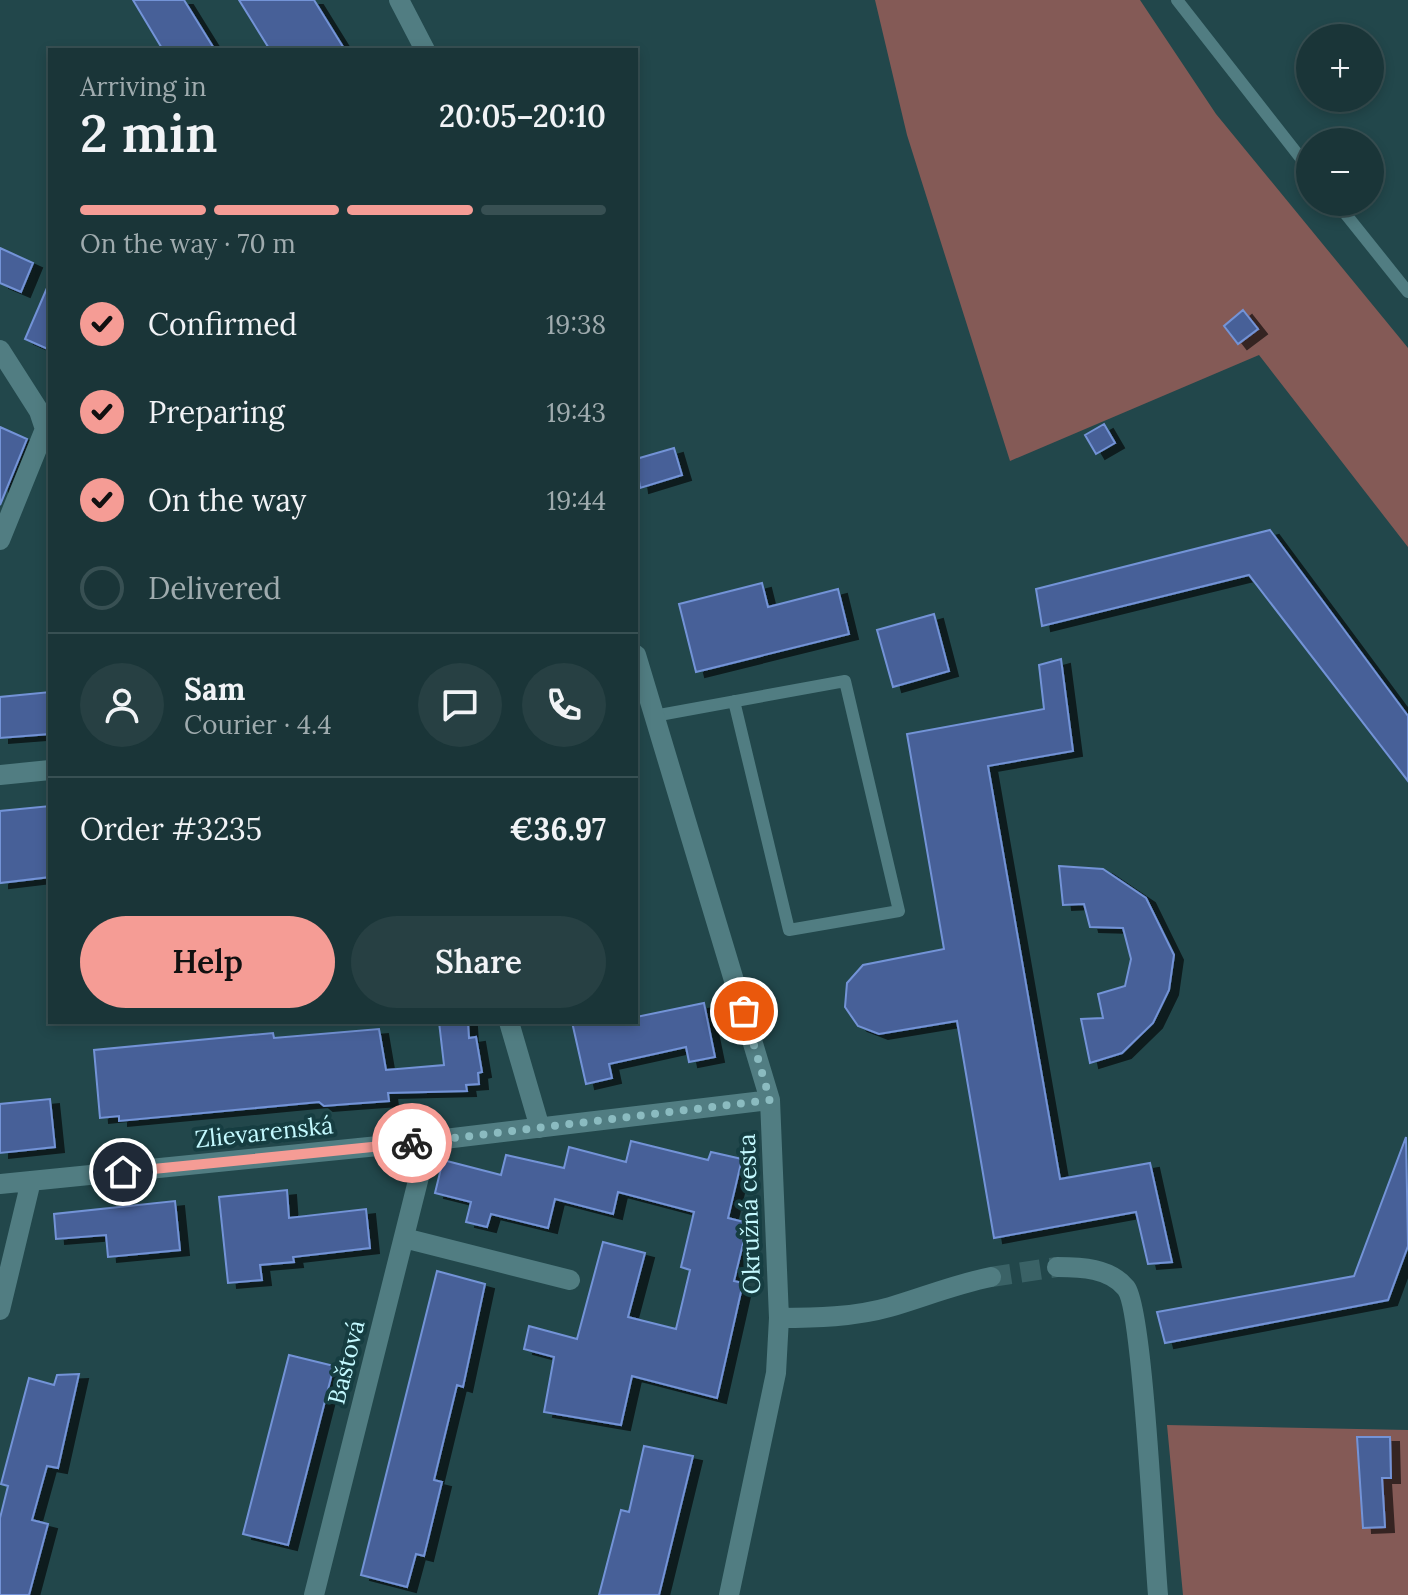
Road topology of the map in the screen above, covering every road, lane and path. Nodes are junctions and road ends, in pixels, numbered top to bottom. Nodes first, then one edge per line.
1 (399, 0) edge
2 (1177, 0) edge
3 (424, 48) edge
4 (1296, 152) edge
5 (1347, 216) edge
6 (1408, 292) edge
7 (0, 350) edge
8 (0, 540) edge
9 (638, 662) edge
10 (734, 701) junction
11 (654, 716) junction
12 (48, 770) edge
13 (0, 775) edge
14 (510, 1024) edge
15 (770, 1100) junction
16 (540, 1128) junction
17 (428, 1141) junction
18 (31, 1181) junction
19 (0, 1184) edge
20 (404, 1238) junction
21 (1057, 1267) tunnel mouth
22 (991, 1277) tunnel mouth
23 (570, 1280) dead end
24 (0, 1310) edge
25 (779, 1318) junction
26 (314, 1595) edge
27 (729, 1595) edge
28 (1158, 1595) edge

1 - 3 street
2 - 4 lane
5 - 6 lane
7 - 8 street
9 - 11 street, Okružná cesta
10 - 10 lane
10 - 11 lane
11 - 15 street, Okružná cesta
12 - 13 street
14 - 16 street
15 - 16 street, Zlievarenská
15 - 25 street, Okružná cesta
16 - 17 street, Zlievarenská
17 - 18 street, Zlievarenská
17 - 20 street, Baštová
18 - 19 street, Zlievarenská
18 - 24 street
20 - 23 street
20 - 26 street, Baštová
21 - 28 street
22 - 25 street
25 - 27 street, Okružná cesta

